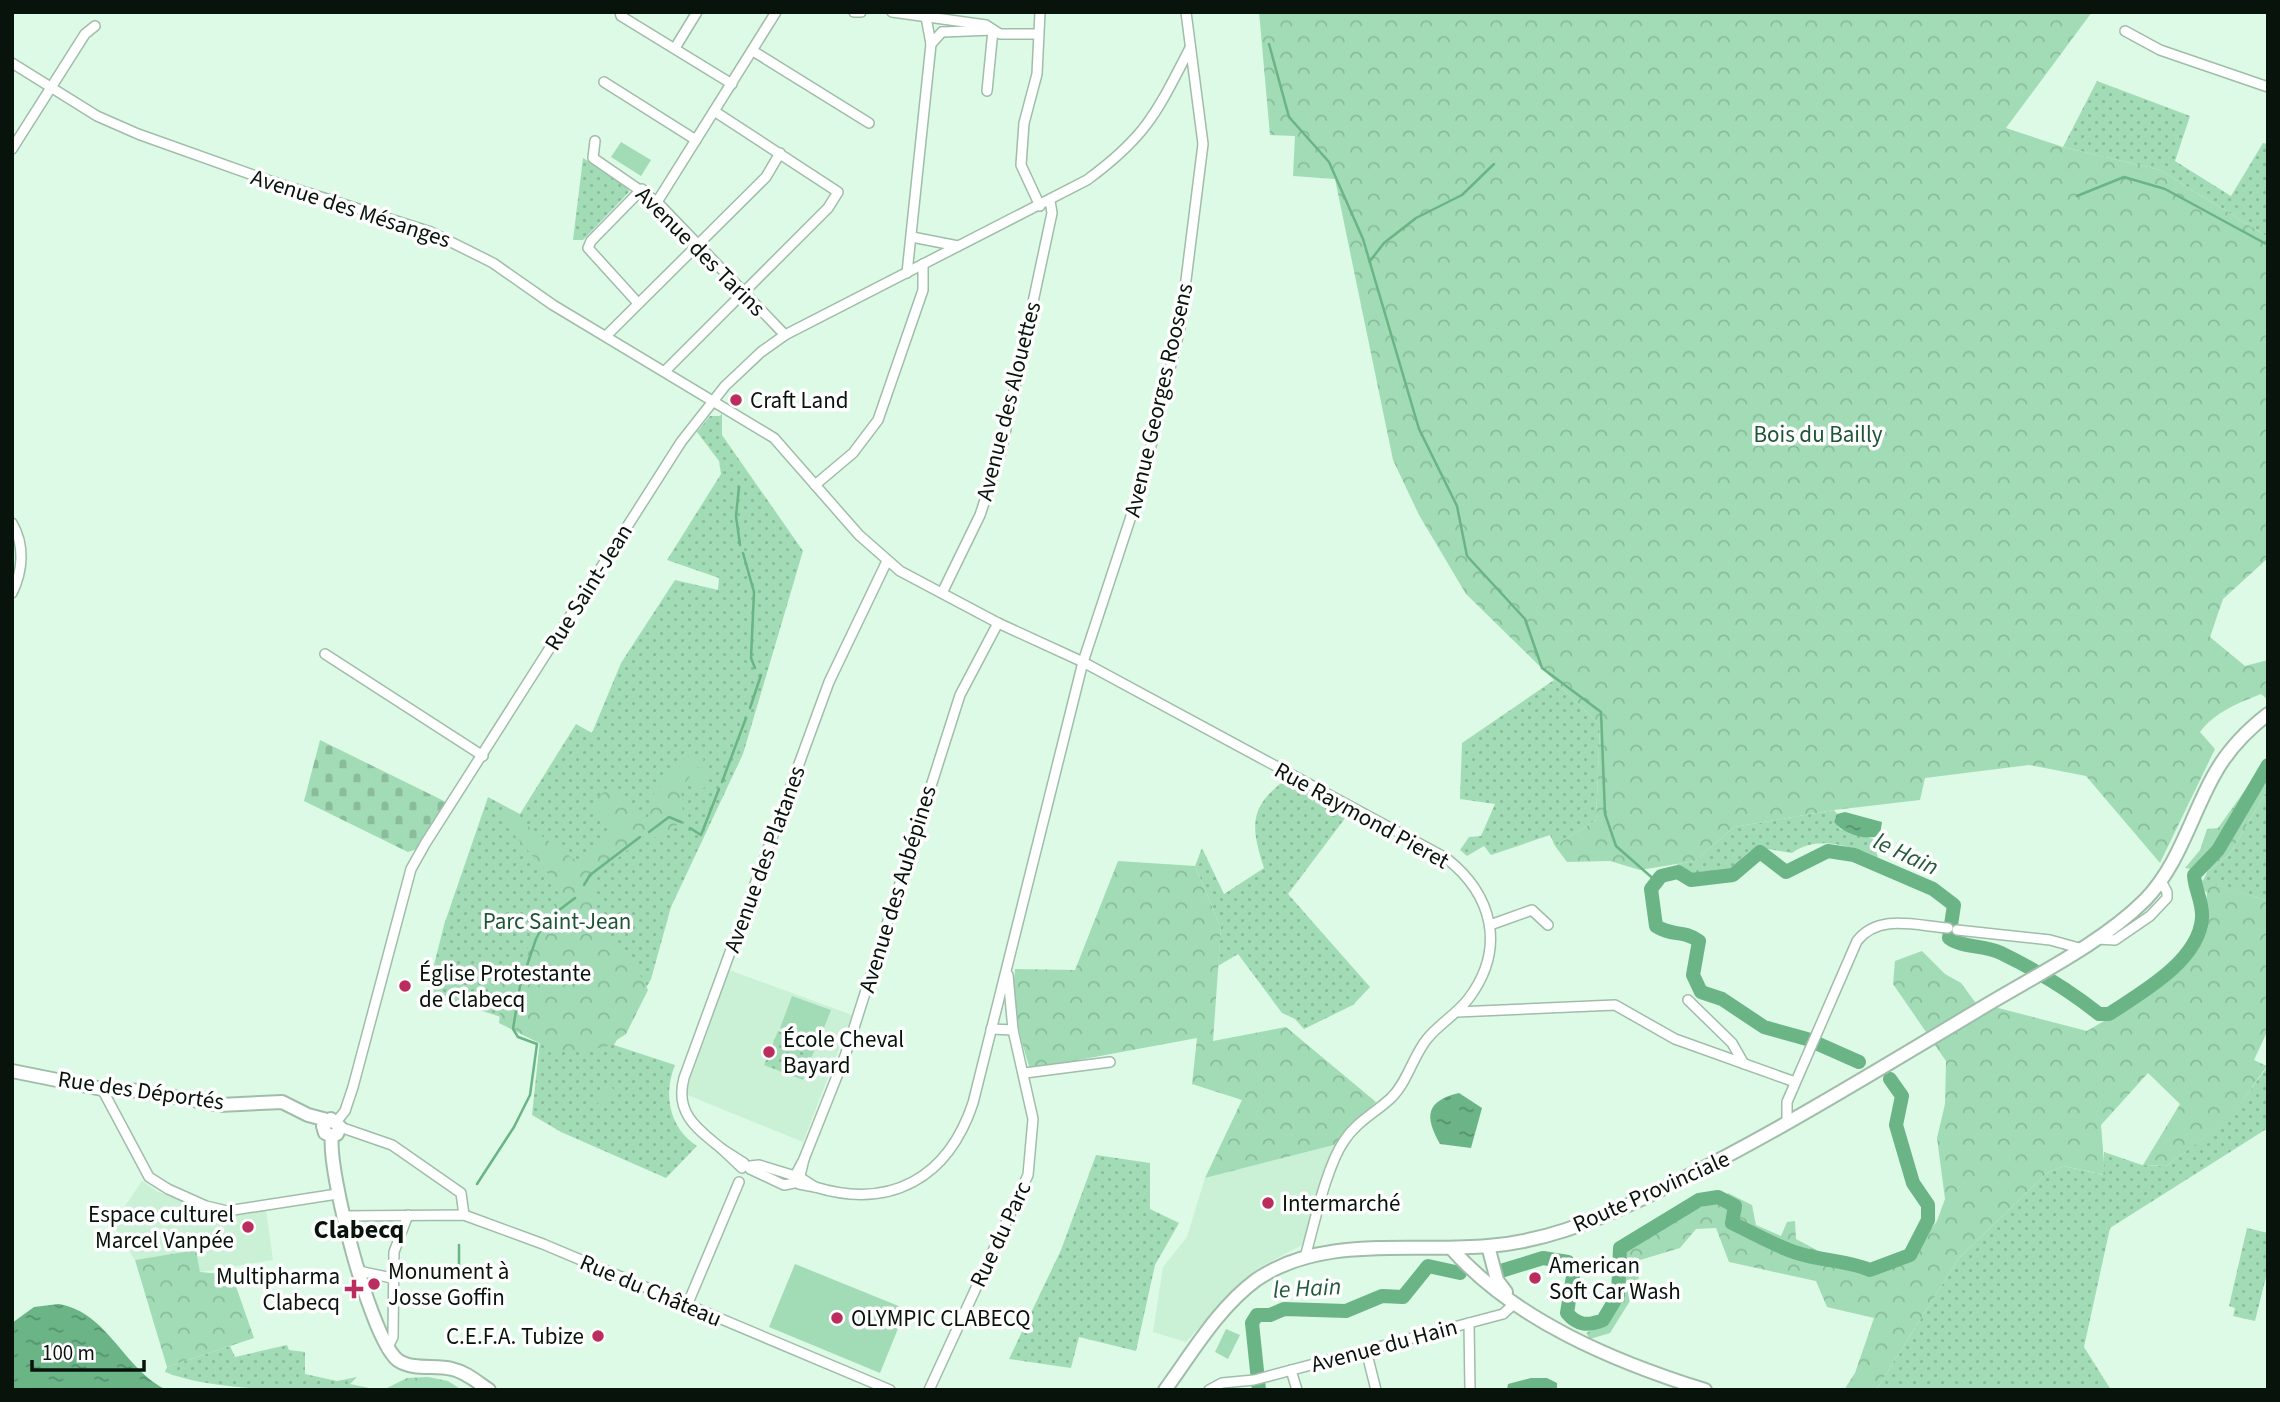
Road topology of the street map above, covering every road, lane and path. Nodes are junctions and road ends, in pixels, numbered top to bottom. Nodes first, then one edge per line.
1 (620, 12) edge
2 (697, 12) edge
3 (776, 12) edge
4 (854, 12) edge
5 (861, 12) edge
6 (892, 12) edge
7 (1040, 12) edge
8 (1186, 12) edge
9 (926, 18) junction
10 (943, 19) junction
11 (95, 26) dead end
12 (993, 30) junction
13 (2124, 31) dead end
14 (942, 32) junction
15 (1038, 34) junction
16 (931, 44) junction
17 (675, 48) junction
18 (1190, 48) junction
19 (752, 51) junction
20 (12, 63) edge
21 (604, 82) dead end
22 (732, 84) junction
23 (2268, 87) edge
24 (51, 88) junction
25 (987, 91) dead end
26 (714, 111) junction
27 (869, 123) dead end
28 (696, 140) junction
29 (595, 141) dead end
30 (12, 149) edge
31 (780, 153) junction
32 (642, 189) junction
33 (1050, 201) junction
34 (657, 202) junction
35 (1040, 206) junction
36 (1030, 212) junction
37 (1050, 223) junction
38 (912, 237) junction
39 (697, 245) junction
40 (959, 246) junction
41 (923, 264) junction
42 (907, 273) junction
43 (744, 291) junction
44 (638, 302) junction
45 (785, 335) junction
46 (606, 336) junction
47 (665, 371) junction
48 (714, 399) junction
49 (815, 485) junction
50 (12, 523) edge
51 (887, 561) junction
52 (12, 593) edge
53 (942, 593) junction
54 (998, 623) junction
55 (325, 653) dead end
56 (1083, 662) junction
57 (2268, 714) edge
58 (483, 756) junction
59 (1490, 925) junction
60 (1548, 925) dead end
61 (2079, 948) junction
62 (1007, 967) junction
63 (1688, 1000) dead end
64 (1456, 1013) junction
65 (991, 1029) junction
66 (1013, 1030) junction
67 (1110, 1062) dead end
68 (1744, 1064) junction
69 (12, 1071) edge
70 (1025, 1073) junction
71 (1795, 1082) junction
72 (102, 1089) junction
73 (1787, 1124) junction
74 (332, 1127) junction
75 (746, 1167) junction
76 (797, 1179) junction
77 (815, 1187) joint
78 (337, 1194) junction
79 (408, 1215) junction
80 (464, 1215) junction
81 (342, 1216) junction
82 (1488, 1246) junction
83 (1451, 1248) junction
84 (1305, 1257) junction
85 (359, 1271) junction
86 (392, 1278) junction
87 (688, 1303) junction
88 (1515, 1303) junction
89 (1469, 1323) junction
90 (387, 1349) junction
91 (1366, 1350) junction
92 (1292, 1370) junction
93 (489, 1390) edge
94 (890, 1390) edge
95 (929, 1390) edge
96 (1165, 1390) edge
97 (1209, 1390) edge
98 (1297, 1390) edge
99 (1376, 1390) edge
100 (1470, 1390) edge
101 (1705, 1390) edge

1 - 17 street
2 - 17 street
3 - 19 street
4 - 5 street
6 - 9 street
7 - 15 street
8 - 18 street
9 - 10 street
9 - 16 street
10 - 12 street
10 - 14 street
11 - 24 street
12 - 14 street
12 - 15 street
12 - 25 street
13 - 23 street
14 - 16 street
15 - 35 street
16 - 38 street
17 - 22 street
18 - 33 street, Rue Saint-Jean
18 - 56 street, Avenue Georges Roosens
19 - 22 street
19 - 27 street
20 - 24 street, Avenue des Mésanges
21 - 28 street
22 - 26 street
24 - 30 street
24 - 46 street, Avenue des Mésanges
26 - 28 street
26 - 31 street
28 - 34 street
29 - 32 street, Avenue des Tarins
31 - 39 street
31 - 43 street
32 - 34 street, Avenue des Tarins
32 - 44 street
33 - 35 street, Rue Saint-Jean
33 - 37 street, Avenue des Alouettes
34 - 39 street, Avenue des Tarins
35 - 36 street, Rue Saint-Jean
36 - 37 street
36 - 40 street, Rue Saint-Jean
37 - 53 street, Avenue des Alouettes
38 - 40 street
38 - 42 street
39 - 43 street, Avenue des Tarins
39 - 44 street
40 - 41 street, Rue Saint-Jean
41 - 42 street, Rue Saint-Jean
41 - 49 street
42 - 45 street, Rue Saint-Jean
43 - 45 street, Avenue des Tarins
43 - 47 street
44 - 46 street
45 - 48 street, Rue Saint-Jean
46 - 47 street, Avenue des Mésanges
47 - 48 street, Avenue des Mésanges
48 - 49 street, Avenue des Mésanges
48 - 58 street, Rue Saint-Jean
49 - 51 street, Avenue des Mésanges
50 - 52 street
51 - 53 street, Rue Raymond Pieret
51 - 75 street, Avenue des Platanes
53 - 54 street, Rue Raymond Pieret
54 - 56 street, Rue Raymond Pieret
54 - 76 street, Avenue des Aubépines
55 - 58 street
56 - 59 street, Rue Raymond Pieret
56 - 62 street, Rue du Parc
57 - 61 main road, Route Provinciale
58 - 74 street, Rue Saint-Jean
59 - 60 street
59 - 64 street, Rue Raymond Pieret
61 - 71 street
61 - 73 main road, Route Provinciale
62 - 65 street, Rue du Parc
62 - 66 street, Rue du Parc
63 - 68 street
64 - 68 street
64 - 84 street, Rue Raymond Pieret
65 - 66 street
65 - 77 street, Rue du Parc
66 - 70 street, Rue du Parc
67 - 70 street
68 - 71 street
69 - 72 main road, Rue des Déportés
70 - 95 street, Rue du Parc
71 - 73 street
72 - 74 main road, Rue des Déportés
72 - 78 street
73 - 82 main road, Route Provinciale
74 - 78 main road
74 - 80 street
75 - 76 street, Avenue des Platanes
75 - 87 street
76 - 77 street, Avenue des Platanes
78 - 81 main road
79 - 80 street, Rue du Château
79 - 81 street, Rue du Château
79 - 86 street
80 - 87 street, Rue du Château
81 - 85 main road
82 - 83 main road, Route Provinciale
82 - 88 main road
83 - 84 main road, Route Provinciale
83 - 88 main road
84 - 96 main road, Route Provinciale
85 - 86 street
85 - 90 main road
86 - 90 street
87 - 94 street, Rue du Château
88 - 89 street, Avenue du Hain
88 - 101 main road
89 - 91 street, Avenue du Hain
89 - 100 street
90 - 93 main road
91 - 92 street, Avenue du Hain
91 - 99 street
92 - 97 street, Avenue du Hain
92 - 98 street

